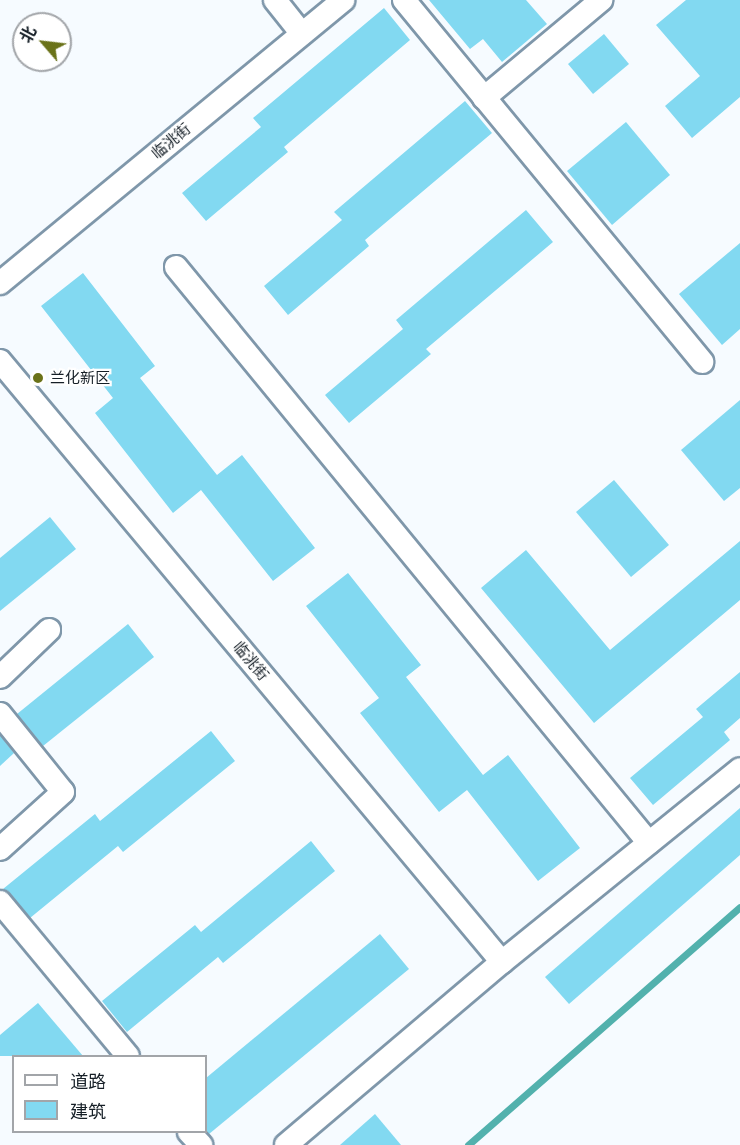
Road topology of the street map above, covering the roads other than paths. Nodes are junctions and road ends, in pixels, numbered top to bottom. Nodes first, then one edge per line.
1 (275, 0) edge
2 (343, 0) edge
3 (404, 0) edge
4 (601, 0) edge
5 (302, 34) junction
6 (484, 98) junction
7 (176, 267) dead end
8 (0, 283) edge
9 (0, 361) edge
10 (702, 362) dead end
11 (49, 630) dead end
12 (0, 677) edge
13 (0, 714) edge
14 (740, 769) edge
15 (649, 843) junction
16 (0, 849) edge
17 (0, 902) edge
18 (502, 962) junction
19 (127, 1055) edge
20 (191, 1133) edge
21 (201, 1145) edge
22 (286, 1145) edge

1 - 5 street
2 - 5 street, 临洮街
3 - 6 street
4 - 6 street
5 - 8 street, 临洮街
6 - 10 street
7 - 15 street
9 - 18 street, 临洮街
11 - 12 street
13 - 16 street
14 - 15 street
15 - 18 street
17 - 19 street
18 - 22 street
20 - 21 street

